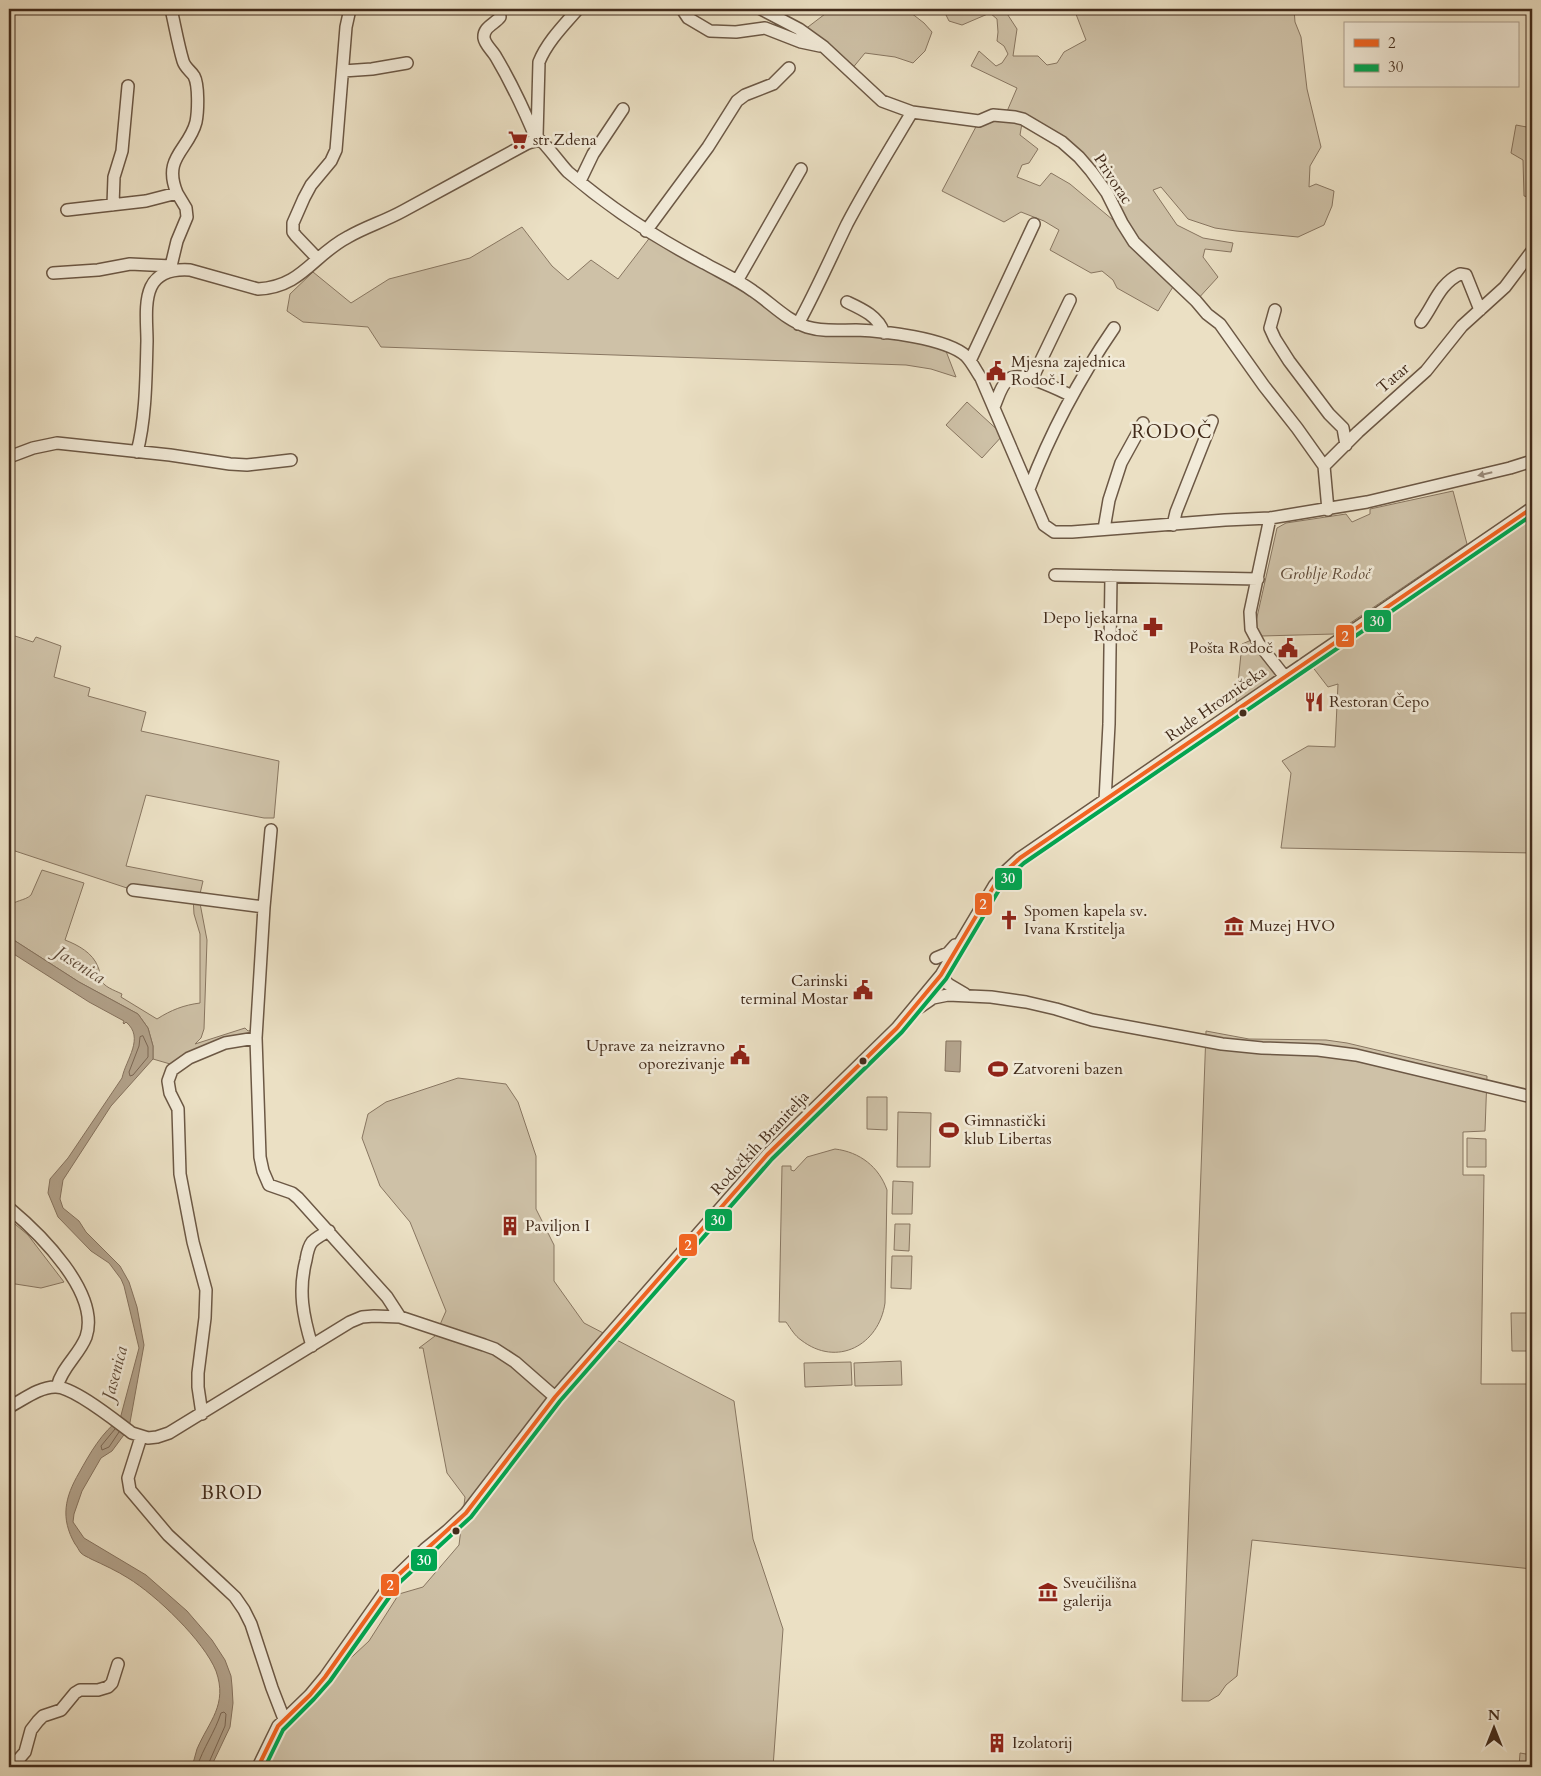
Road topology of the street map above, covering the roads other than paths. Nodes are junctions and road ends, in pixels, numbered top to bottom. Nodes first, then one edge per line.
1 (171, 9) edge
2 (350, 9) edge
3 (499, 9) edge
4 (578, 9) edge
5 (682, 9) edge
6 (761, 9) edge
7 (824, 47) junction
8 (408, 63) dead end
9 (789, 68) dead end
10 (343, 71) junction
11 (128, 86) dead end
12 (623, 109) dead end
13 (912, 112) junction
14 (537, 141) junction
15 (801, 169) dead end
16 (580, 181) junction
17 (177, 192) junction
18 (113, 204) junction
19 (67, 210) dead end
20 (1034, 224) dead end
21 (646, 230) junction
22 (1532, 251) edge
23 (317, 258) junction
24 (171, 269) junction
25 (53, 273) dead end
26 (737, 281) junction
27 (1070, 300) dead end
28 (847, 302) dead end
29 (1275, 310) dead end
30 (1480, 310) junction
31 (1421, 322) dead end
32 (798, 324) junction
33 (1114, 328) dead end
34 (884, 333) junction
35 (970, 361) junction
36 (1032, 379) junction
37 (1072, 396) junction
38 (994, 407) junction
39 (1212, 421) dead end
40 (1143, 423) dead end
41 (1346, 446) junction
42 (137, 452) junction
43 (9, 457) edge
44 (291, 460) dead end
45 (1532, 461) edge
46 (1324, 466) junction
47 (1029, 489) junction
48 (1532, 508) edge
49 (1328, 510) junction
50 (1270, 518) junction
51 (1173, 525) junction
52 (1104, 529) junction
53 (1055, 575) dead end
54 (1111, 576) junction
55 (1258, 579) junction
56 (1285, 677) junction
57 (1105, 801) junction
58 (271, 830) dead end
59 (133, 890) dead end
60 (264, 907) junction
61 (964, 937) junction
62 (936, 958) dead end
63 (951, 959) joint
64 (938, 979) junction
65 (948, 996) junction
66 (971, 996) junction
67 (900, 1024) junction
68 (256, 1038) junction
69 (1532, 1097) edge
70 (9, 1208) edge
71 (329, 1231) junction
72 (400, 1317) junction
73 (312, 1346) junction
74 (57, 1386) junction
75 (33, 1394) junction
76 (555, 1397) junction
77 (9, 1407) edge
78 (202, 1414) junction
79 (9, 1416) edge
80 (137, 1435) junction
81 (118, 1664) dead end
82 (284, 1719) junction
83 (12, 1767) edge
84 (258, 1767) edge

1 - 17 street
2 - 10 street
3 - 14 street
4 - 14 street
5 - 7 street
6 - 7 street, Privorac
7 - 13 street, Privorac
8 - 10 street
9 - 21 street
10 - 23 street
11 - 18 street
12 - 16 street
13 - 32 street
13 - 46 street, Privorac
14 - 16 street
14 - 23 street
15 - 26 street
16 - 21 street
17 - 18 street
17 - 24 street
18 - 19 street
20 - 35 street
21 - 26 street
22 - 30 street, Tatar
23 - 24 street
24 - 25 street
24 - 42 street
26 - 32 street
27 - 36 street
28 - 34 street
29 - 41 street
30 - 31 street
30 - 41 street, Tatar
32 - 34 street
33 - 37 street
34 - 35 street
35 - 38 street
36 - 37 street
36 - 38 street
37 - 47 street
38 - 47 street
39 - 51 street
40 - 52 street
41 - 46 street, Tatar
42 - 43 street
42 - 44 street
45 -> 49 street
46 - 49 street
47 - 52 street
48 - 56 street, Rude Hrozničeka
49 - 50 street
50 - 51 street
50 - 55 street
51 - 52 street
53 - 54 street
54 - 55 street
54 - 57 street
55 - 56 street
56 - 57 street, Rude Hrozničeka
57 - 61 street, Rude Hrozničeka
58 - 60 street
59 - 60 street
60 - 68 street
61 - 62 street
61 - 63 street, Rude Hrozničeka
63 - 64 street, Rodočkih Branitelja
64 - 65 street
64 - 66 street
64 - 67 street, Rodočkih Branitelja
65 - 66 street
65 - 67 street
66 - 69 street
67 - 76 street, Rodočkih Branitelja
68 - 71 street
68 - 78 street
70 - 74 street
71 - 72 street
71 - 73 street
72 - 73 street
72 - 76 street
73 - 78 street
74 - 75 street
74 - 80 street
75 - 77 street
75 - 79 street
76 - 82 street, Rodočkih Branitelja
78 - 80 street
80 - 82 street
81 - 83 street
82 - 84 street, Rodočkih Branitelja

